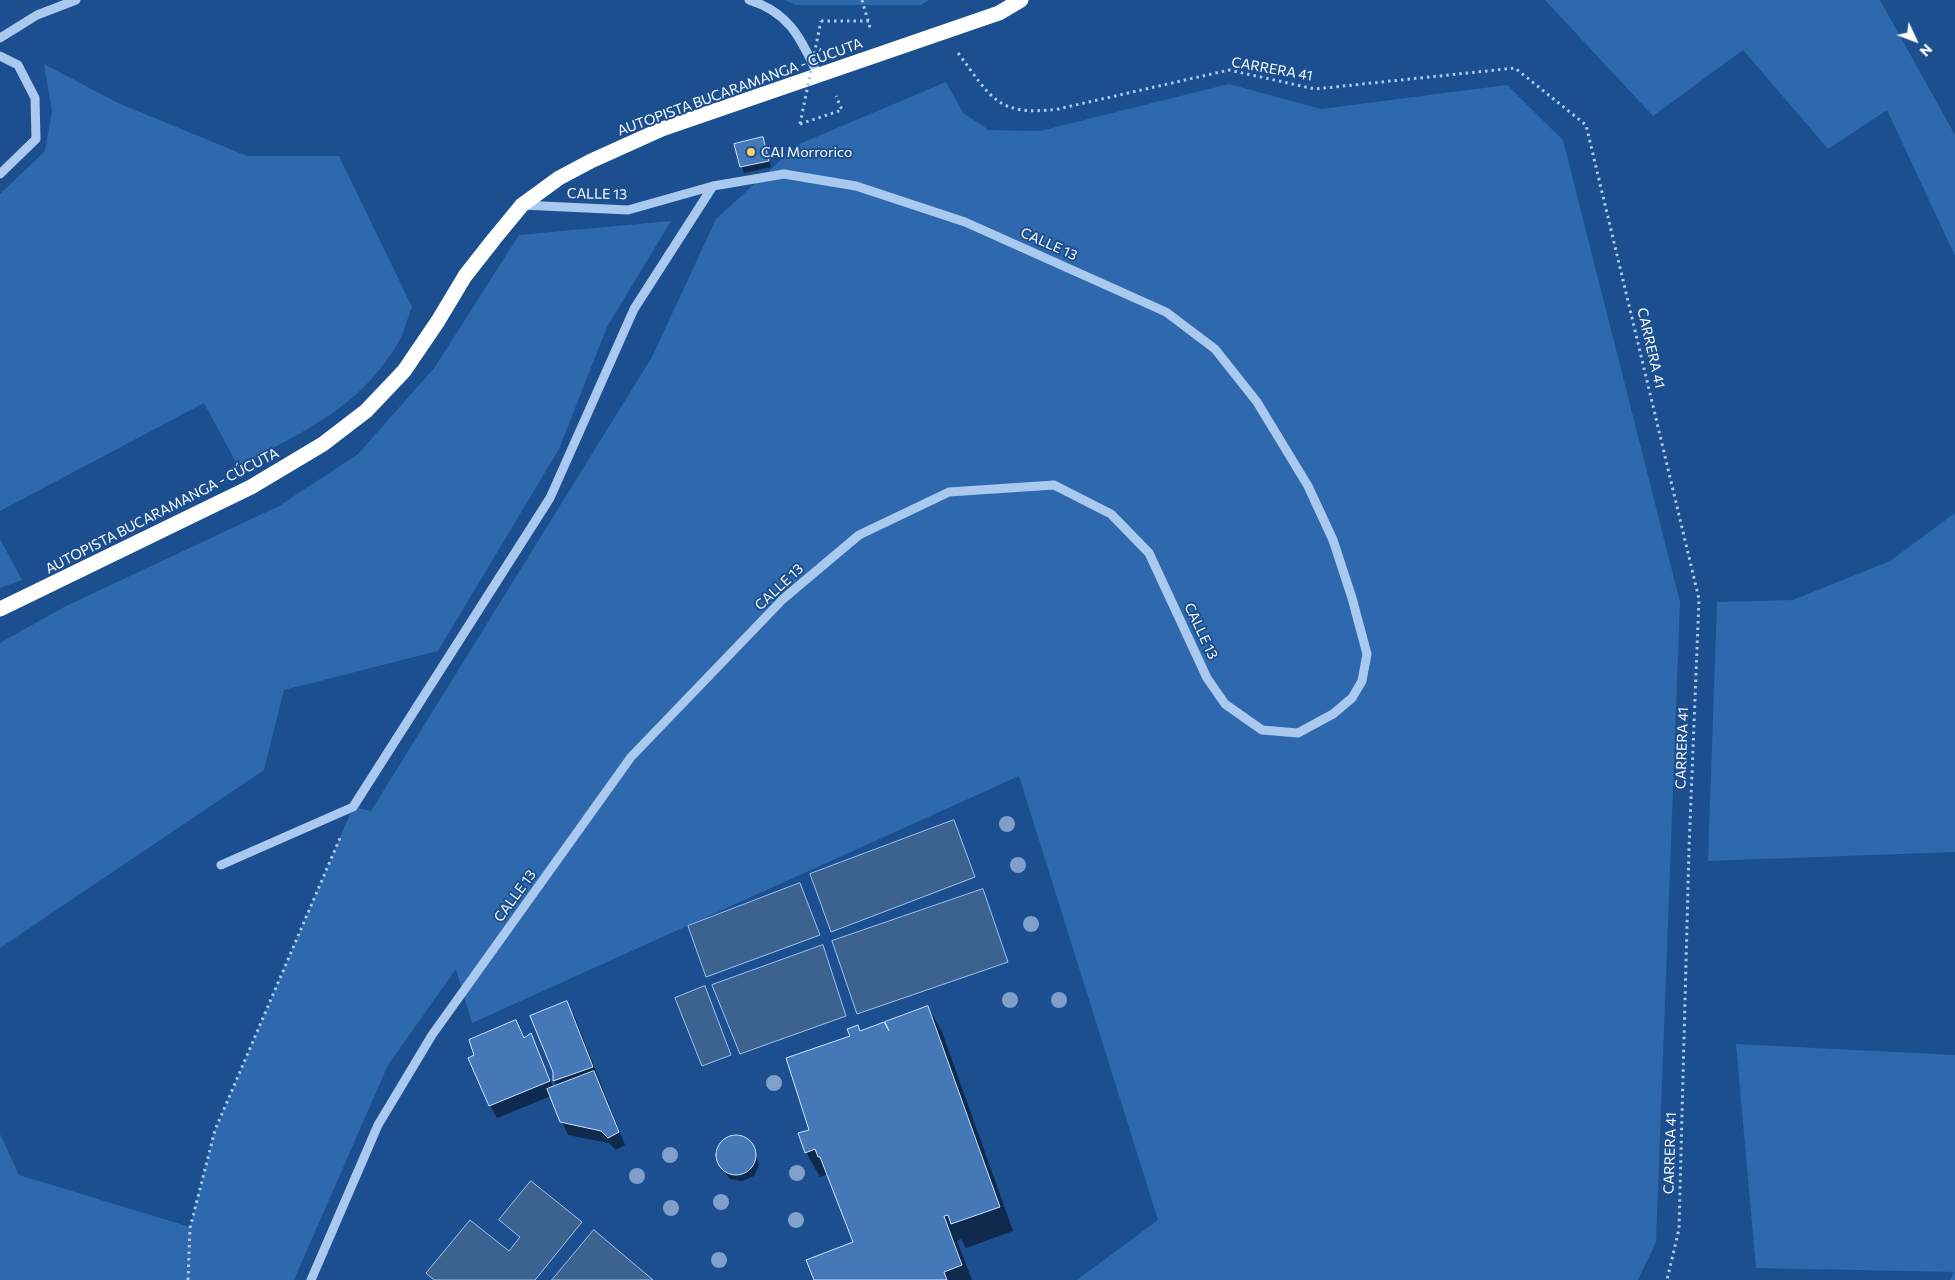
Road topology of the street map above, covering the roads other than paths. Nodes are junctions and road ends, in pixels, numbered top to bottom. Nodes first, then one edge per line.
1 (76, 0) edge
2 (749, 0) edge
3 (1021, 0) edge
4 (0, 38) edge
5 (0, 56) edge
6 (818, 76) junction
7 (0, 174) edge
8 (713, 186) junction
9 (522, 206) junction
10 (0, 609) edge
11 (222, 865) dead end
12 (312, 1280) edge

1 - 4 street
2 - 6 street
3 - 6 highway, AUTOPISTA BUCARAMANGA - CÚCUTA
5 - 7 street
6 - 9 highway, AUTOPISTA BUCARAMANGA - CÚCUTA
8 - 9 street, CALLE 13
8 - 11 street
8 - 12 street, CALLE 13
9 - 10 highway, AUTOPISTA BUCARAMANGA - CÚCUTA

